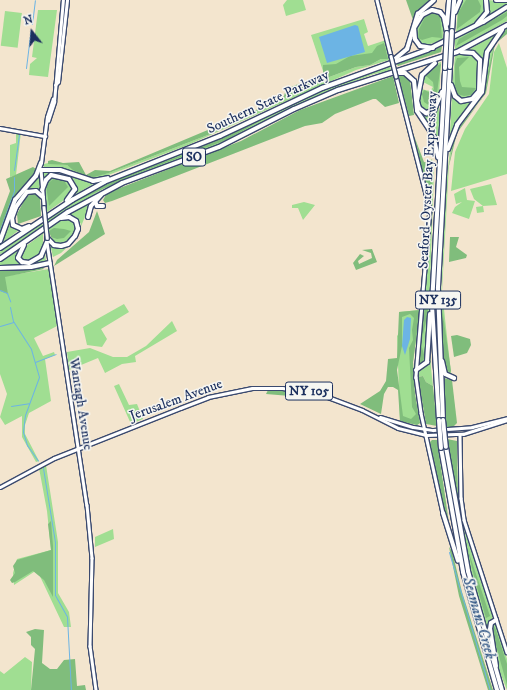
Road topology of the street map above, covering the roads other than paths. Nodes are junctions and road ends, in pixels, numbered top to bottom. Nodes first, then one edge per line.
1 (63, 0) edge
2 (67, 0) edge
3 (377, 0) edge
4 (434, 0) edge
5 (449, 0) edge
6 (454, 0) edge
7 (460, 0) edge
8 (486, 0) edge
9 (496, 0) edge
10 (507, 0) edge
11 (507, 7) edge
12 (452, 24) junction
13 (506, 26) edge
14 (471, 29) junction
15 (447, 33) junction
16 (433, 48) junction
17 (457, 52) junction
18 (441, 59) junction
19 (57, 62) junction
20 (60, 62) junction
21 (381, 66) junction
22 (450, 67) junction
23 (445, 68) junction
24 (390, 74) junction
25 (55, 85) junction
26 (0, 128) edge
27 (45, 136) junction
28 (154, 161) junction
29 (41, 163) junction
30 (41, 170) junction
31 (442, 171) junction
32 (42, 190) junction
33 (106, 191) junction
34 (43, 196) junction
35 (95, 201) junction
36 (103, 206) dead end
37 (50, 214) junction
38 (88, 217) dead end
39 (60, 218) junction
40 (40, 220) junction
41 (38, 234) junction
42 (47, 240) junction
43 (0, 241) edge
44 (0, 248) edge
45 (0, 259) edge
46 (50, 263) junction
47 (0, 268) edge
48 (432, 304) junction
49 (438, 328) junction
50 (416, 370) junction
51 (454, 378) dead end
52 (367, 412) junction
53 (507, 419) edge
54 (441, 420) junction
55 (424, 429) junction
56 (426, 435) junction
57 (460, 435) junction
58 (78, 448) junction
59 (444, 448) junction
60 (0, 487) edge
61 (443, 514) joint
62 (467, 589) junction
63 (496, 620) junction
64 (507, 652) edge
65 (499, 682) junction
66 (96, 690) edge
67 (497, 690) edge
68 (502, 690) edge

1 - 19 main road, Wantagh Avenue
2 - 20 main road, Wantagh Avenue
3 - 50 main road, bridge
4 - 21 highway
5 - 15 highway, Seaford-Oyster Bay Expressway / NY 135
6 - 12 highway, Seaford-Oyster Bay Expressway / NY 135
7 - 12 highway
8 - 14 highway
9 - 10 highway
11 - 14 highway, Southern State Parkway / SO
12 - 22 highway, Seaford-Oyster Bay Expressway / NY 135, bridge
13 - 17 highway, Southern State Parkway / SO
13 - 31 highway
14 - 16 highway, Southern State Parkway / SO
15 - 16 highway
15 - 23 highway, Seaford-Oyster Bay Expressway / NY 135, bridge
16 - 21 highway, Southern State Parkway / SO
17 - 18 highway, Southern State Parkway / SO
17 - 22 highway
18 - 23 highway
18 - 24 highway, Southern State Parkway / SO
19 - 20 main road
19 - 25 main road, Wantagh Avenue
20 - 25 main road, Wantagh Avenue
21 - 28 highway, Southern State Parkway / SO
22 - 31 highway, Seaford-Oyster Bay Expressway / NY 135
23 - 31 highway, Seaford-Oyster Bay Expressway / NY 135
24 - 31 highway
24 - 33 highway, Southern State Parkway / SO
25 - 27 main road, Wantagh Avenue
26 - 27 main road
27 - 29 main road, Wantagh Avenue
28 - 30 highway
28 - 37 highway, Southern State Parkway / SO
29 - 30 main road, Wantagh Avenue
29 - 43 highway
30 - 32 main road, Wantagh Avenue
31 - 48 highway, Seaford-Oyster Bay Expressway / NY 135
31 - 49 highway, Seaford-Oyster Bay Expressway / NY 135
32 - 34 main road, Wantagh Avenue
32 - 37 highway
33 - 35 highway
33 - 39 highway, Southern State Parkway / SO
34 - 40 highway
34 - 42 main road, Wantagh Avenue, bridge
35 - 36 highway
35 - 38 highway
37 - 40 highway, Southern State Parkway / SO
39 - 41 highway, Southern State Parkway / SO
39 - 42 highway
40 - 44 highway, Southern State Parkway / SO
41 - 42 highway
41 - 45 highway, Southern State Parkway / SO
42 - 46 main road, Wantagh Avenue
46 - 47 highway
46 - 58 main road, Wantagh Avenue
48 - 50 highway
48 - 54 highway, Seaford-Oyster Bay Expressway / NY 135
49 - 51 highway
49 - 54 highway, Seaford-Oyster Bay Expressway / NY 135
50 - 55 main road
52 - 55 main road, Jerusalem Avenue / NY 105
52 - 56 main road, Jerusalem Avenue / NY 105
52 - 58 main road, Jerusalem Avenue / NY 105
53 - 55 main road, Jerusalem Avenue / NY 105
53 - 57 main road, Jerusalem Avenue / NY 105
54 - 59 highway, Seaford-Oyster Bay Expressway / NY 135, bridge
55 - 56 main road
56 - 57 main road, Jerusalem Avenue / NY 105
56 - 61 main road
57 - 63 main road
58 - 60 main road, Jerusalem Avenue / NY 105
58 - 66 main road, Wantagh Avenue
59 - 62 highway, Seaford-Oyster Bay Expressway / NY 135
59 - 65 highway, Seaford-Oyster Bay Expressway / NY 135
61 - 62 highway
62 - 67 highway, Seaford-Oyster Bay Expressway / NY 135
63 - 64 main road
63 - 65 highway
65 - 68 highway, Seaford-Oyster Bay Expressway / NY 135

